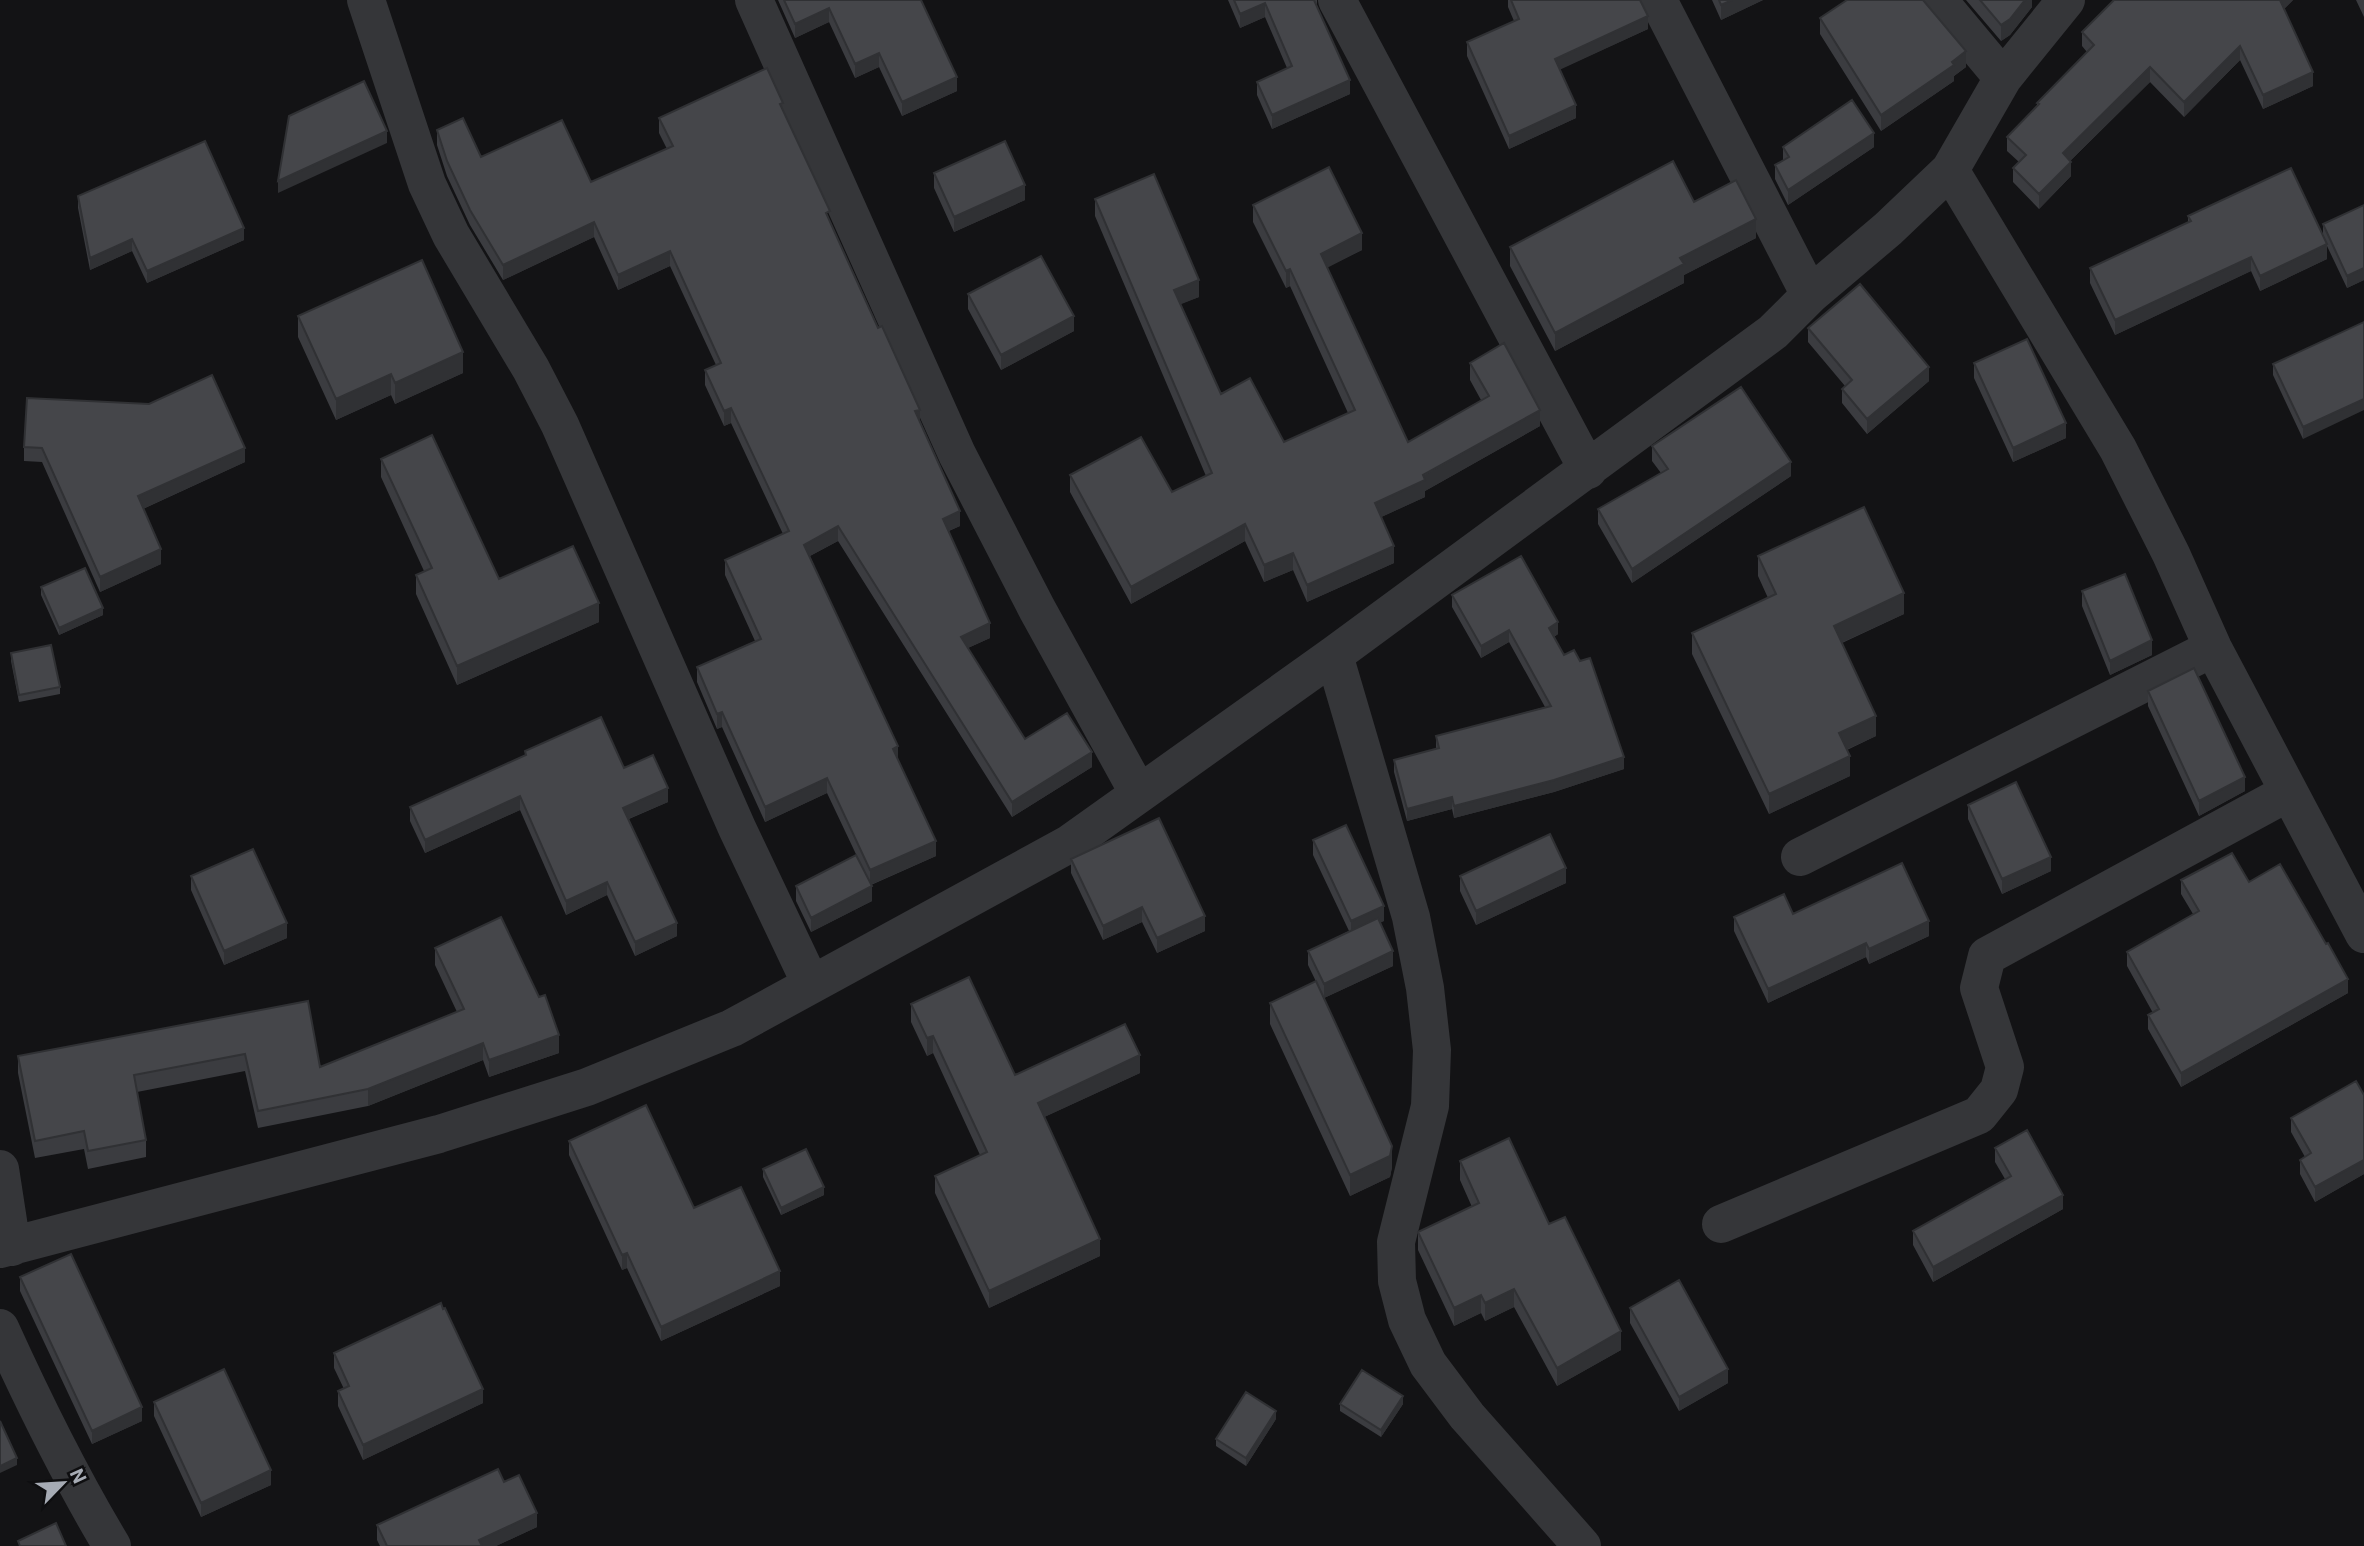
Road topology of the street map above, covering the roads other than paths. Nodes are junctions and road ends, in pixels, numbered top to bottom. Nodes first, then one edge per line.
1 (366, 0) edge
2 (754, 0) edge
3 (1337, 0) edge
4 (1658, 0) edge
5 (1938, 0) edge
6 (2066, 0) edge
7 (2003, 78) junction
8 (1950, 170) junction
9 (1810, 295) junction
10 (1588, 470) junction
11 (2213, 648) junction
12 (1334, 655) junction
13 (2289, 792) junction
14 (1139, 794) junction
15 (1800, 857) dead end
16 (2364, 934) edge
17 (811, 984) junction
18 (0, 1169) edge
19 (1721, 1223) dead end
20 (6, 1248) edge
21 (0, 1328) edge
22 (112, 1546) edge
23 (1582, 1546) edge

1 - 17 street
2 - 14 street
3 - 10 street
4 - 9 street
5 - 7 street
6 - 7 street
7 - 8 street
8 - 9 street
8 - 11 street
9 - 10 street
10 - 12 street
11 - 13 street
11 - 15 street
12 - 14 street
12 - 23 street
13 - 16 street
13 - 19 street
14 - 17 street
17 - 20 street
18 - 20 street
21 - 22 street

